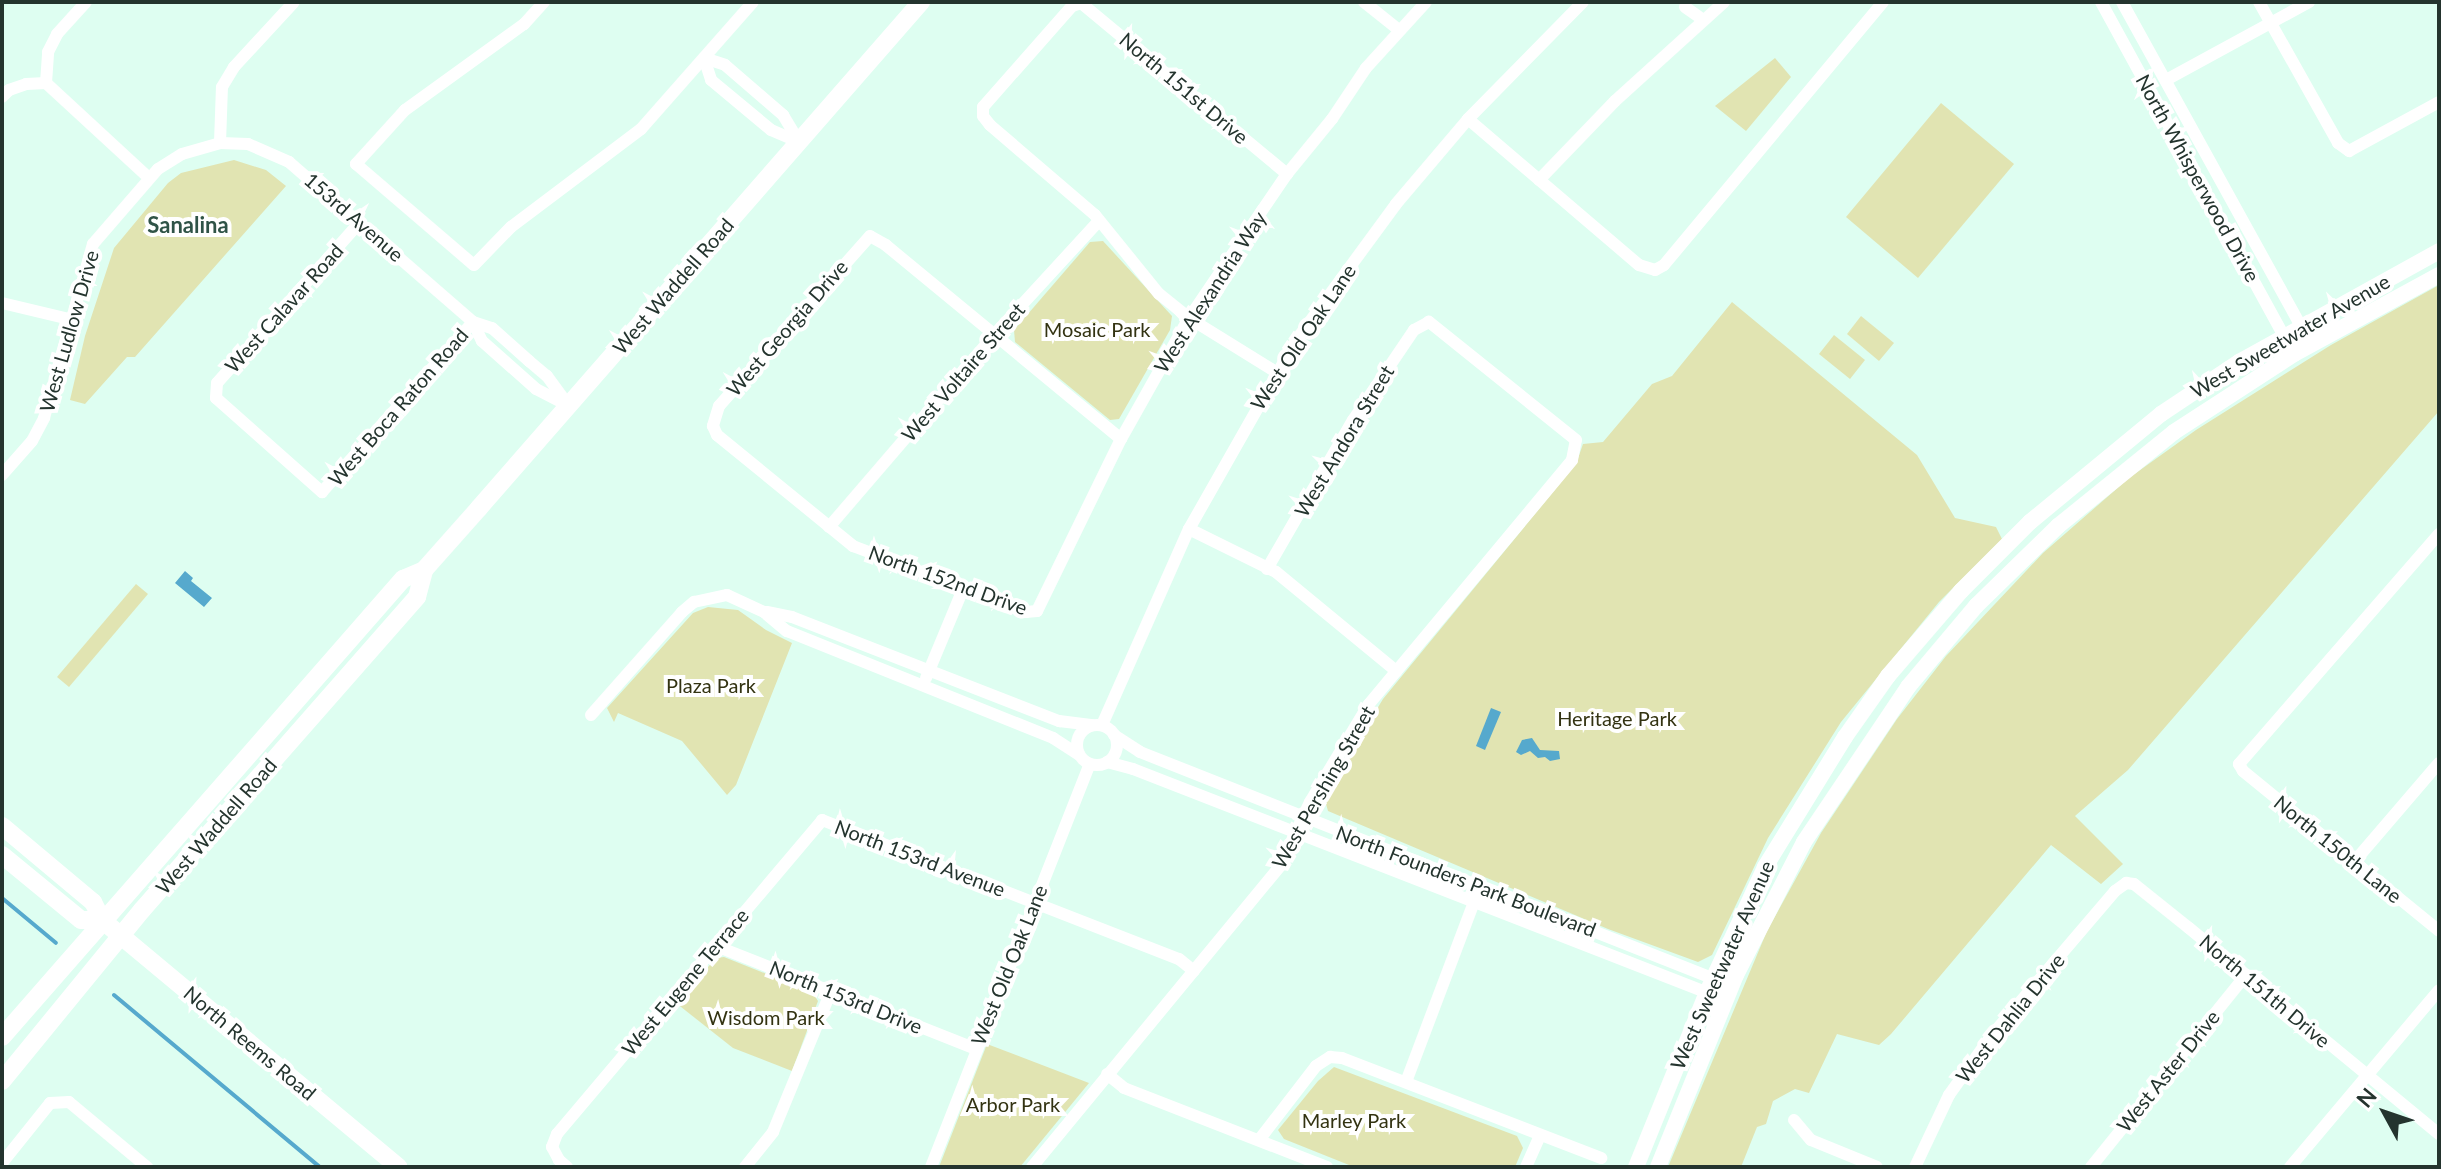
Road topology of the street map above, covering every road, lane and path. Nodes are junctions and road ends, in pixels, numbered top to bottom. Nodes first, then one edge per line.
1 (86, 2) edge
2 (294, 2) edge
3 (544, 2) edge
4 (753, 2) edge
5 (921, 2) edge
6 (1364, 2) edge
7 (1426, 2) edge
8 (1583, 2) edge
9 (1724, 2) edge
10 (1883, 2) edge
11 (2101, 2) edge
12 (2122, 2) edge
13 (2259, 2) edge
14 (2309, 2) edge
15 (1081, 3) edge
16 (1694, 10) edge
17 (2270, 24) junction
18 (1399, 30) junction
19 (704, 58) junction
20 (2166, 80) junction
21 (46, 83) junction
22 (2, 97) edge
23 (2439, 102) edge
24 (1468, 119) junction
25 (799, 142) junction
26 (220, 143) junction
27 (1287, 174) junction
28 (149, 178) junction
29 (1539, 180) junction
30 (1099, 221) junction
31 (360, 222) junction
32 (2439, 251) edge
33 (2439, 275) edge
34 (2, 303) edge
35 (1189, 318) junction
36 (69, 319) junction
37 (473, 322) junction
38 (2301, 327) junction
39 (994, 335) junction
40 (2285, 335) junction
41 (2311, 344) junction
42 (2294, 354) junction
43 (1276, 372) junction
44 (568, 405) junction
45 (713, 426) joint
46 (1121, 439) junction
47 (1576, 440) joint
48 (2, 475) edge
49 (322, 492) joint
50 (829, 527) junction
51 (1189, 529) junction
52 (2439, 534) edge
53 (1267, 569) junction
54 (424, 570) junction
55 (963, 589) junction
56 (1037, 611) joint
57 (764, 612) junction
58 (360, 629) junction
59 (1396, 671) junction
60 (929, 672) junction
61 (923, 686) junction
62 (591, 715) dead end
63 (1097, 725) junction
64 (1114, 735) junction
65 (1078, 754) junction
66 (275, 760) junction
67 (1107, 762) junction
68 (2439, 763) edge
69 (1090, 764) junction
70 (1303, 818) junction
71 (822, 820) joint
72 (2, 826) edge
73 (1297, 834) junction
74 (2, 855) edge
75 (2354, 862) junction
76 (2126, 883) joint
77 (1480, 886) junction
78 (1034, 903) junction
79 (1473, 903) junction
80 (102, 920) junction
81 (2439, 931) edge
82 (121, 936) junction
83 (716, 946) junction
84 (1194, 971) junction
85 (2246, 975) junction
86 (1710, 985) junction
87 (2439, 990) edge
88 (831, 991) junction
89 (1729, 993) junction
90 (2, 1037) edge
91 (976, 1049) junction
92 (1107, 1074) junction
93 (2366, 1075) junction
94 (2, 1081) edge
95 (1406, 1082) junction
96 (1794, 1120) dead end
97 (2439, 1134) edge
98 (1540, 1135) junction
99 (1259, 1140) junction
100 (1601, 1158) dead end
101 (2, 1163) edge
102 (147, 1167) edge
103 (398, 1167) edge
104 (567, 1167) edge
105 (745, 1167) edge
106 (931, 1167) edge
107 (1032, 1167) edge
108 (1327, 1167) edge
109 (1526, 1167) edge
110 (1636, 1167) edge
111 (1658, 1167) edge
112 (1877, 1167) edge
113 (1915, 1167) edge
114 (2091, 1167) edge
115 (2290, 1167) edge

1 - 21 street
2 - 26 street
3 - 19 street
4 - 19 street
5 - 25 main road, West Waddell Road
6 - 18 street
7 - 18 street, West Alexandria Way
8 - 24 street, West Old Oak Lane
9 - 16 street
10 - 29 street
11 - 40 street, North Whisperwood Drive
12 - 20 street, North Whisperwood Drive
13 - 17 street
14 - 17 street
15 - 27 street, North 151st Drive
15 - 30 street
16 - 29 street
17 - 20 street
17 - 23 street
18 - 27 street, West Alexandria Way
19 - 25 street
19 - 25 street
20 - 38 street, North Whisperwood Drive
21 - 22 street
21 - 28 street
24 - 29 street
24 - 43 street, West Old Oak Lane
25 - 44 main road, West Waddell Road
26 - 28 street, West Ludlow Drive
26 - 31 street, 153rd Avenue
27 - 35 street, West Alexandria Way
28 - 36 street, West Ludlow Drive
30 - 35 street
30 - 39 street, West Voltaire Street
31 - 37 street, 153rd Avenue
31 - 49 street, West Calavar Road
32 - 38 street, West Sweetwater Avenue
33 - 41 street, West Sweetwater Avenue
34 - 36 street
35 - 43 street
35 - 46 street, West Alexandria Way
36 - 48 street, West Ludlow Drive
37 - 44 street, 153rd Avenue
37 - 49 street, West Boca Raton Road
38 - 40 street, West Sweetwater Avenue
38 - 41 street, North Whisperwood Drive
39 - 45 street, West Georgia Drive
39 - 46 street
39 - 50 street, West Voltaire Street
40 - 42 street, North Whisperwood Drive
40 - 86 street, West Sweetwater Avenue
41 - 42 street, West Sweetwater Avenue
42 - 89 street, West Sweetwater Avenue
43 - 51 street, West Old Oak Lane
44 - 54 main road, West Waddell Road
45 - 50 street, North 152nd Drive
46 - 56 street, West Alexandria Way
47 - 53 street, West Andora Street
47 - 59 street, West Pershing Street
50 - 55 street, North 152nd Drive
51 - 53 street
51 - 63 street, West Old Oak Lane
52 - 75 street, North 150th Lane
53 - 59 street
54 - 58 main road, West Waddell Road
54 - 66 main road, West Waddell Road
55 - 56 street, North 152nd Drive
55 - 60 street
57 - 60 street
57 - 61 street
57 - 62 street
58 - 66 main road
58 - 80 main road, West Waddell Road
59 - 70 street, West Pershing Street
60 - 61 street
60 - 63 street
61 - 65 street
63 - 64 street
63 - 65 street
64 - 67 street
64 - 70 street, North Founders Park Boulevard
65 - 69 street
66 - 82 main road, West Waddell Road
67 - 69 street
67 - 73 street, North Founders Park Boulevard
68 - 75 street
69 - 78 street, West Old Oak Lane
70 - 73 street, West Pershing Street
70 - 77 street, North Founders Park Boulevard
71 - 78 street, North 153rd Avenue
71 - 83 street, West Eugene Terrace
72 - 80 main road, North Reems Road
73 - 79 street, North Founders Park Boulevard
73 - 84 street, West Pershing Street
74 - 80 main road, North Reems Road
75 - 81 street, North 150th Lane
76 - 85 street, North 151th Drive
76 - 113 street, West Dahlia Drive
77 - 79 street
77 - 86 street, North Founders Park Boulevard
78 - 84 street, North 153rd Avenue
78 - 91 street, West Old Oak Lane
79 - 86 street, North Founders Park Boulevard
79 - 95 street
80 - 82 main road, North Reems Road
80 - 90 main road, West Waddell Road
82 - 94 main road, West Waddell Road
82 - 103 main road, North Reems Road
83 - 88 street, North 153rd Drive
83 - 104 street, West Eugene Terrace
84 - 92 street, West Pershing Street
85 - 93 street, North 151th Drive
85 - 114 street, West Aster Drive
86 - 89 street, North Founders Park Boulevard
86 - 110 street, West Sweetwater Avenue
87 - 93 street
88 - 91 street, North 153rd Drive
88 - 105 street
89 - 111 street, West Sweetwater Avenue
91 - 106 street, West Old Oak Lane
92 - 99 street
92 - 107 street, West Pershing Street
93 - 97 street, North 151th Drive
93 - 115 street
95 - 98 street
95 - 99 street
96 - 112 street
98 - 100 street
98 - 109 street
99 - 108 street
101 - 102 street

